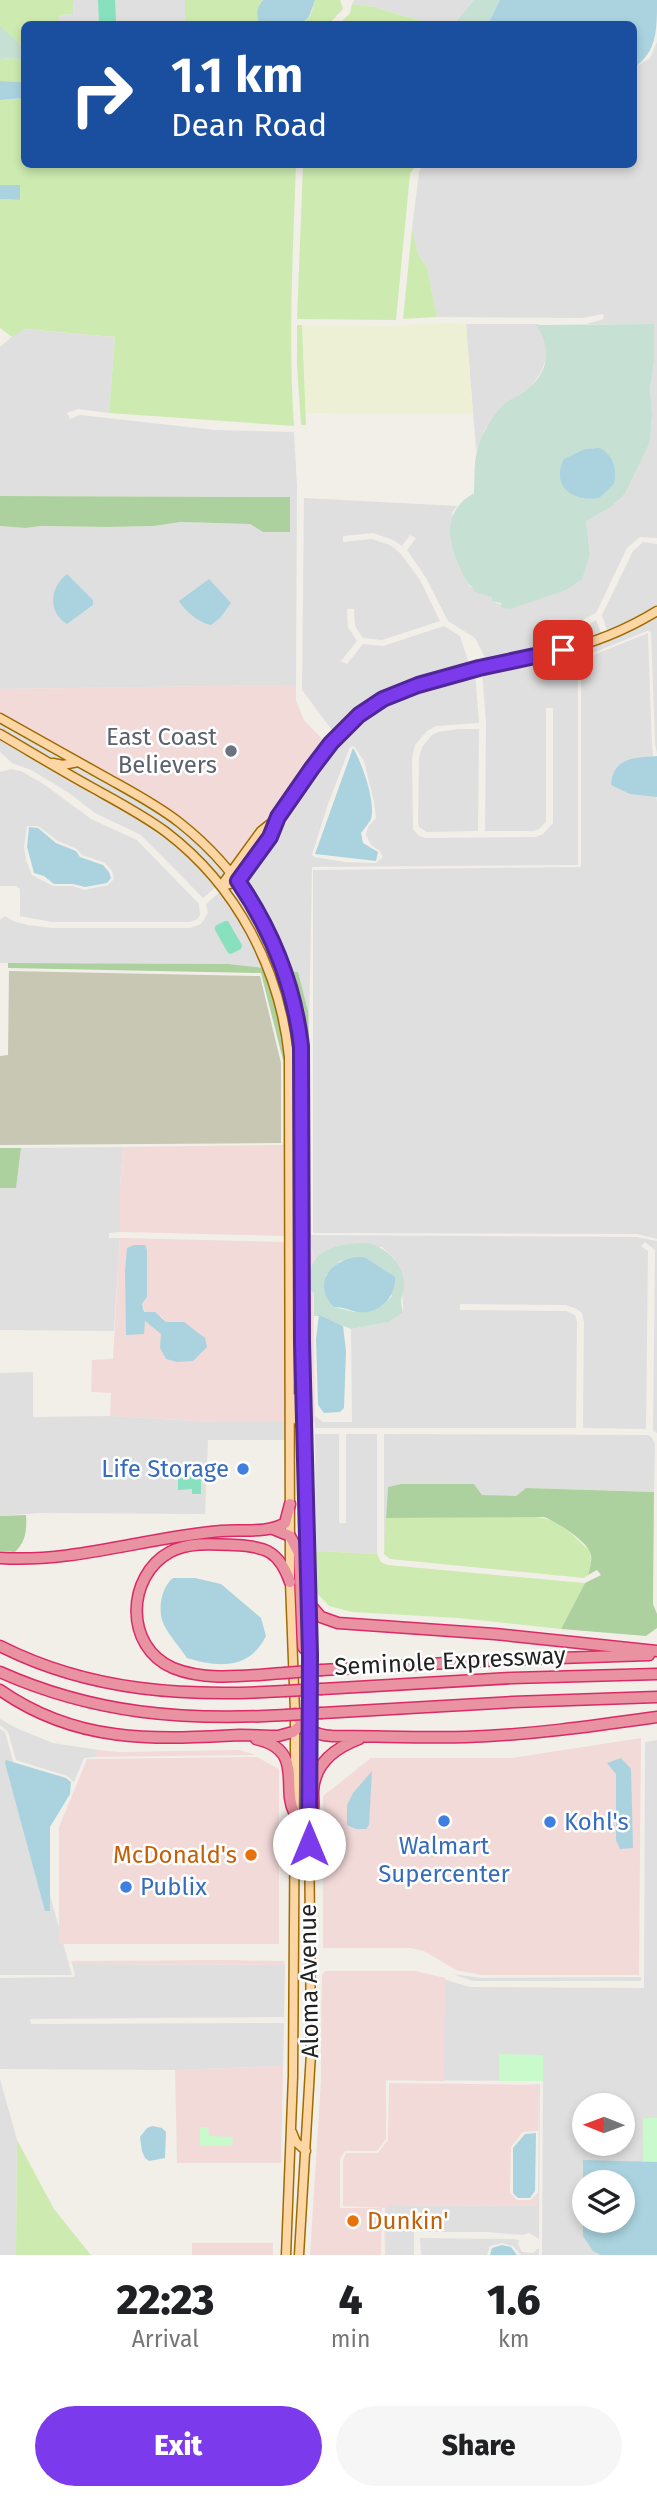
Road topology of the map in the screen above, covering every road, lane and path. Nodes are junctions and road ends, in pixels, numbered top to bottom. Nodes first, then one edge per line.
1 (657, 611) edge
2 (0, 718) edge
3 (0, 734) edge
4 (47, 762) junction
5 (78, 762) junction
6 (278, 817) junction
7 (231, 873) junction
8 (238, 881) junction
9 (221, 886) junction
10 (287, 1041) junction
11 (289, 1063) junction
12 (302, 1068) junction
13 (302, 1092) junction
14 (289, 1239) junction
15 (301, 1258) junction
16 (289, 1337) junction
17 (305, 1431) junction
18 (290, 1504) junction
19 (273, 1529) junction
20 (290, 1536) junction
21 (0, 1558) edge
22 (290, 1582) junction
23 (308, 1602) junction
24 (0, 1646) edge
25 (657, 1653) edge
26 (310, 1655) junction
27 (0, 1672) edge
28 (657, 1674) edge
29 (0, 1690) edge
30 (657, 1697) edge
31 (290, 1714) junction
32 (657, 1717) edge
33 (304, 1725) junction
34 (366, 1736) junction
35 (232, 1737) junction
36 (294, 1812) junction
37 (309, 1819) junction
38 (291, 2129) junction
39 (306, 2151) junction
40 (286, 2255) edge
41 (299, 2255) edge

1 - 6 main road
2 - 5 main road, Aloma Avenue
3 - 4 main road
4 - 5 main road
4 - 9 main road
5 - 7 main road, Aloma Avenue
6 - 7 main road
6 - 8 main road
7 - 8 main road, Aloma Avenue
7 - 9 main road
8 - 9 main road
8 - 12 main road, Aloma Avenue
9 - 10 main road
10 - 11 main road
10 - 12 main road
11 - 13 main road
11 - 14 main road
12 - 13 main road, Aloma Avenue
13 - 15 main road, Aloma Avenue
14 - 15 main road
14 - 16 main road
15 - 17 main road, Aloma Avenue
16 - 17 main road
16 - 18 main road
17 - 23 main road, Aloma Avenue
18 - 19 highway
18 - 20 main road
19 - 20 highway
19 - 21 highway
20 - 22 main road
20 - 26 highway
22 - 25 highway, bridge
22 - 31 main road
23 - 25 highway
23 - 26 main road, Aloma Avenue
24 - 28 highway, Seminole Expressway, bridge
26 - 33 main road, Aloma Avenue
27 - 31 highway, Seminole Expressway
29 - 35 highway
30 - 31 highway, Seminole Expressway, bridge
31 - 33 highway
32 - 34 highway
33 - 34 highway
33 - 35 highway
33 - 36 main road, Aloma Avenue
33 - 37 main road, Aloma Avenue
34 - 37 highway
35 - 36 highway
36 - 38 main road, Aloma Avenue
37 - 39 main road, Aloma Avenue
38 - 39 main road
38 - 40 main road, Aloma Avenue
39 - 41 main road, Aloma Avenue

